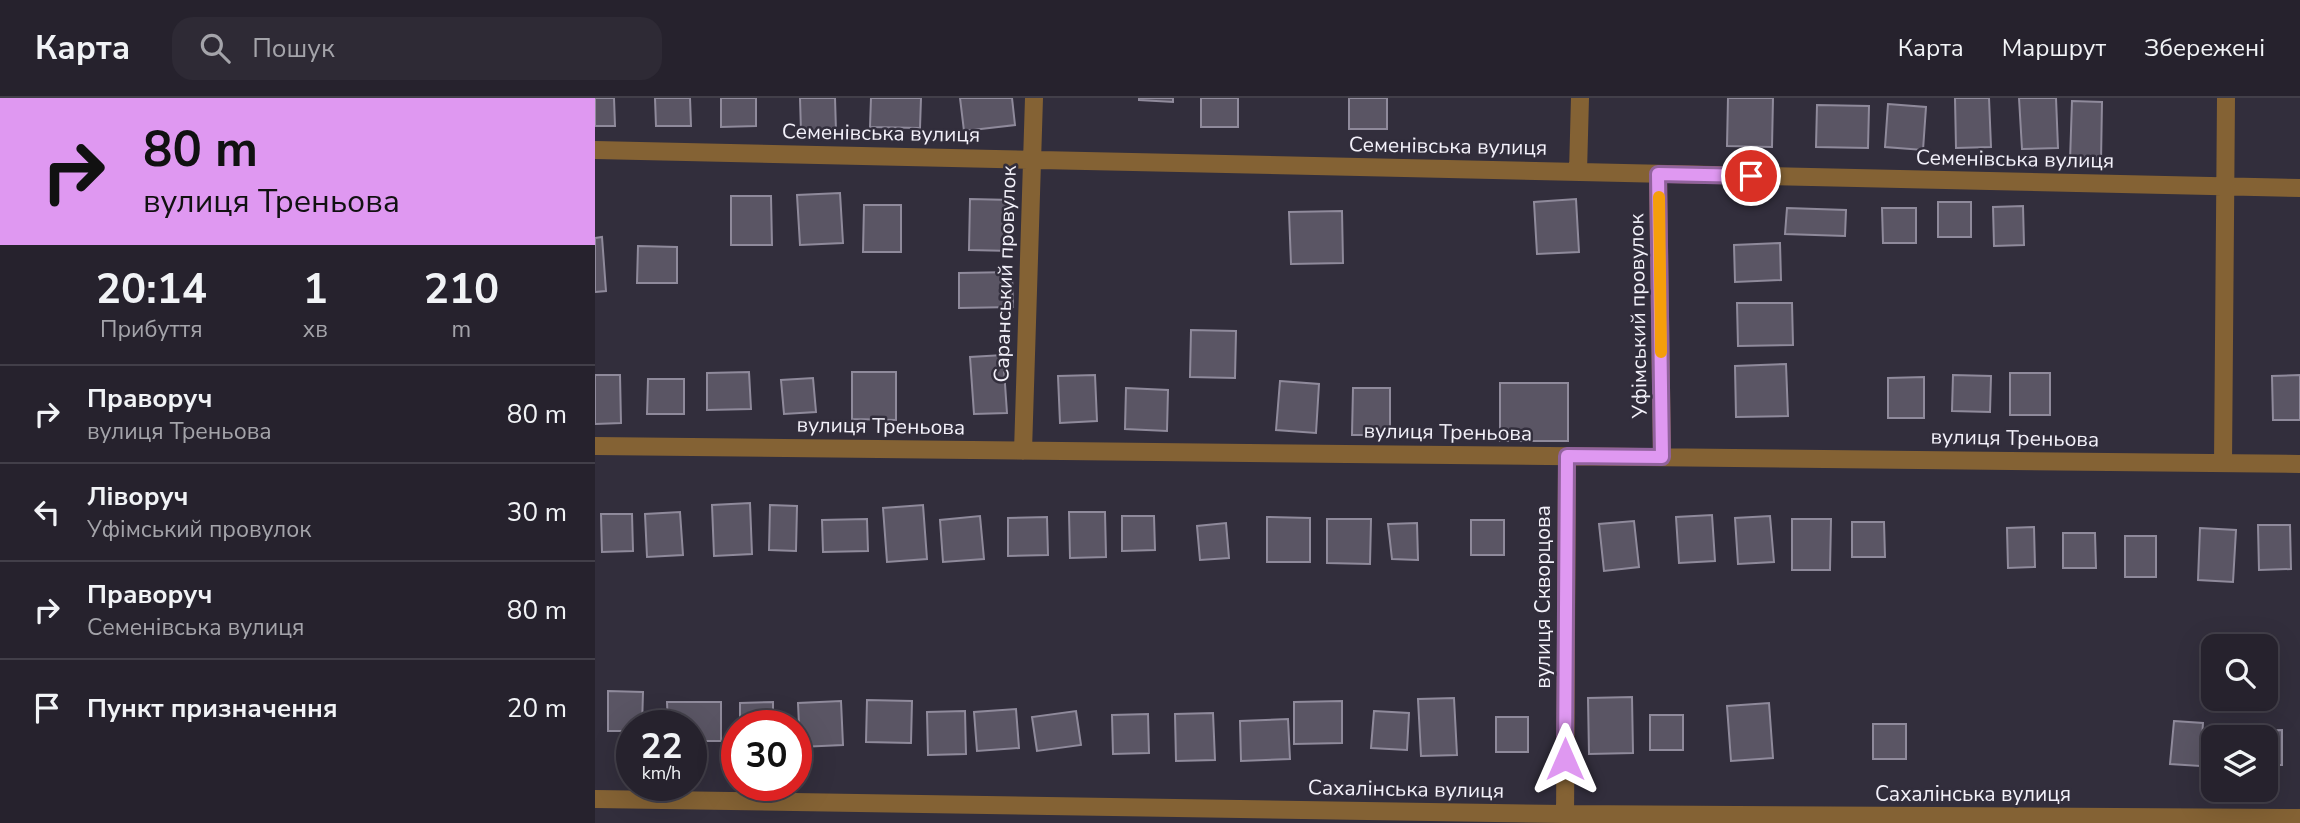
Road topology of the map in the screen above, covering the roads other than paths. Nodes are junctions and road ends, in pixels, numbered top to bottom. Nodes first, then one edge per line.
1 (1034, 98) edge
2 (1580, 98) edge
3 (2226, 98) edge
4 (595, 149) edge
5 (1032, 159) junction
6 (1579, 172) junction
7 (1658, 174) junction
8 (2225, 186) junction
9 (2300, 188) edge
10 (595, 446) edge
11 (1023, 451) junction
12 (1567, 456) junction
13 (1662, 457) junction
14 (2224, 463) junction
15 (2300, 464) edge
16 (595, 799) edge
17 (2300, 818) edge
18 (1565, 819) edge
19 (1850, 820) edge

1 - 5 street, Саранський провулок
2 - 6 street
3 - 8 street
4 - 5 street, Семенівська вулиця
5 - 6 street, Семенівська вулиця
5 - 11 street, Саранський провулок
6 - 7 street, Семенівська вулиця
7 - 8 street, Семенівська вулиця
7 - 13 street, Уфімський провулок
8 - 9 street, Семенівська вулиця
8 - 14 street
10 - 11 street, вулиця Треньова
11 - 12 street, вулиця Треньова
12 - 13 street, вулиця Треньова
12 - 18 street, вулиця Скворцова
13 - 14 street, вулиця Треньова
14 - 15 street, вулиця Треньова
16 - 18 street, Сахалінська вулиця
17 - 19 street, Сахалінська вулиця
18 - 19 street, Сахалінська вулиця

